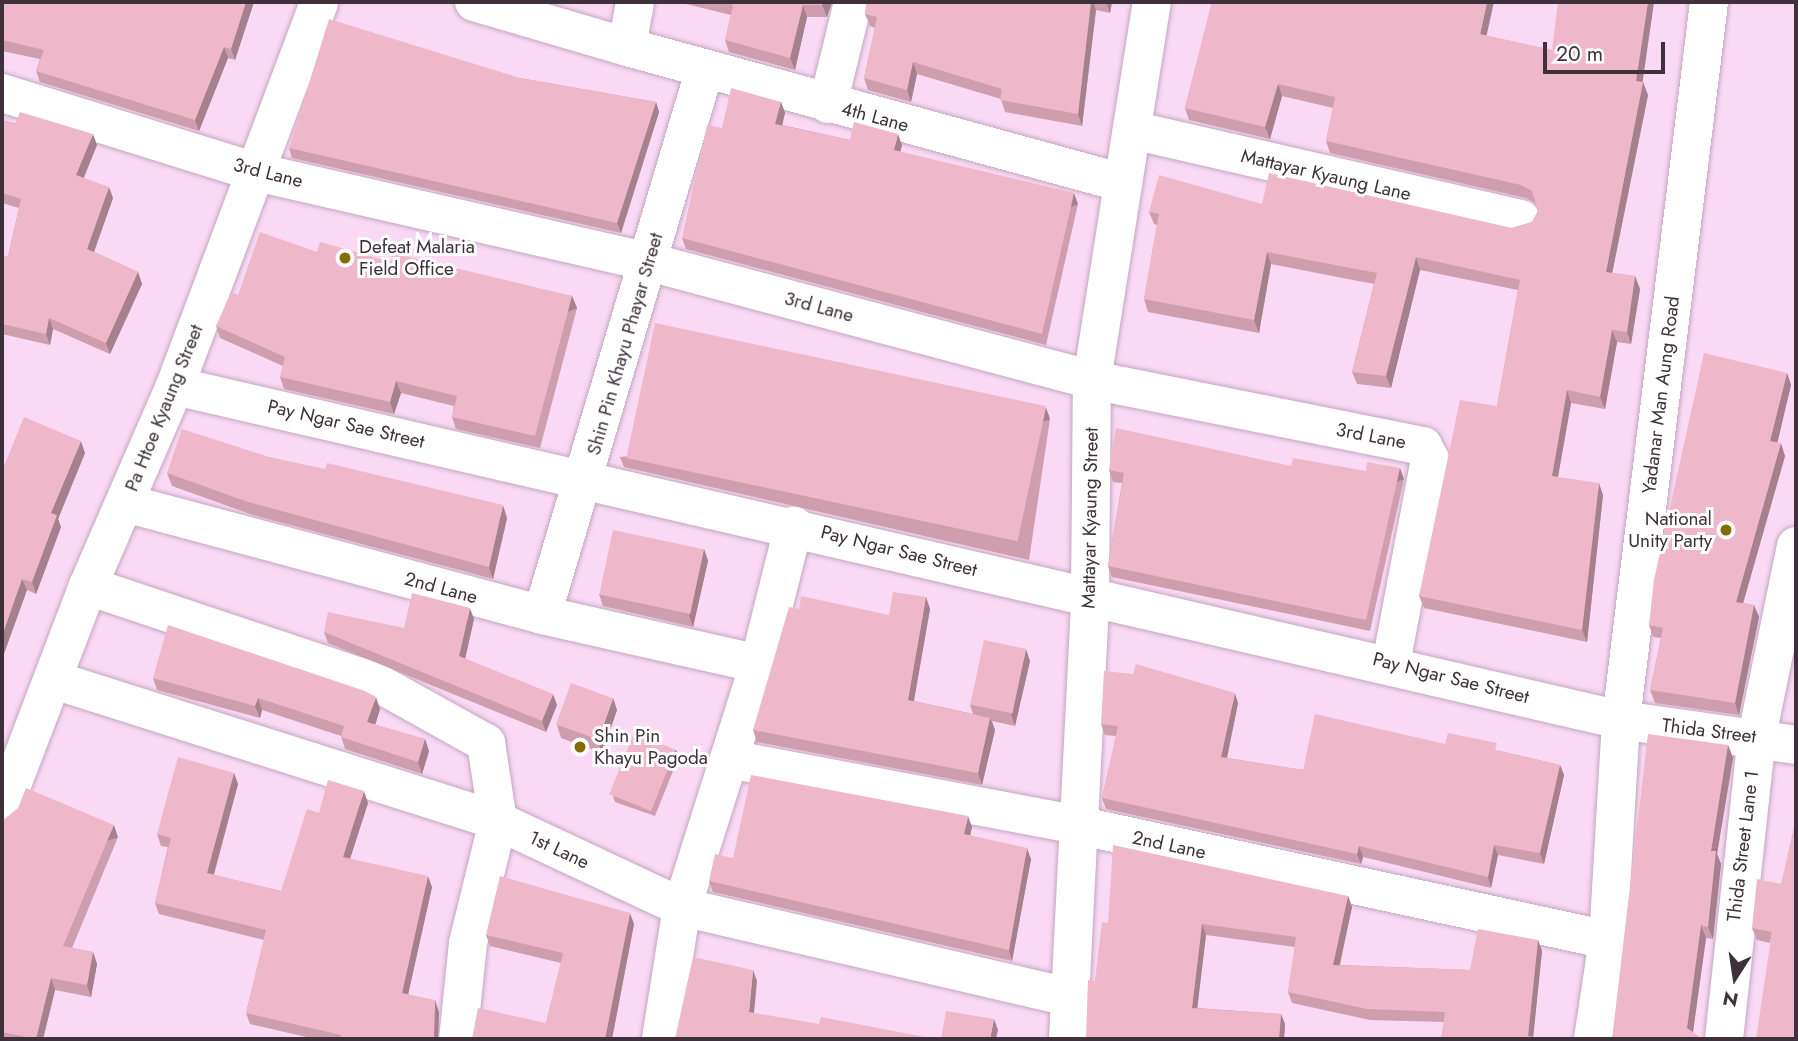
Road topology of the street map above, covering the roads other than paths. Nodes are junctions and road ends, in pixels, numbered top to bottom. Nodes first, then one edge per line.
1 (319, 2) edge
2 (474, 2) edge
3 (635, 2) edge
4 (853, 2) edge
5 (1152, 2) edge
6 (1709, 2) edge
7 (627, 47) junction
8 (704, 72) junction
9 (2, 93) edge
10 (828, 104) junction
11 (1132, 130) junction
12 (256, 172) junction
13 (1123, 183) junction
14 (1521, 219) dead end
15 (649, 262) junction
16 (1092, 380) junction
17 (175, 386) junction
18 (587, 478) junction
19 (125, 503) junction
20 (794, 525) junction
21 (1796, 546) edge
22 (88, 586) junction
23 (1090, 598) junction
24 (542, 615) junction
25 (1391, 663) junction
26 (759, 664) junction
27 (54, 680) junction
28 (1621, 720) junction
29 (1756, 736) junction
30 (1796, 745) edge
31 (729, 759) junction
32 (2, 811) edge
33 (498, 821) junction
34 (1077, 825) junction
35 (682, 907) junction
36 (1608, 940) junction
37 (1070, 997) junction
38 (457, 1039) edge
39 (661, 1039) edge
40 (1068, 1039) edge
41 (1593, 1039) edge
42 (1724, 1039) edge

1 - 12 street, Pa Htoe Kyaung Street
2 - 7 street
3 - 7 street
4 - 10 street
5 - 11 street, Mattayar Kyaung Street
6 - 28 street, Yadanar Man Aung Road
7 - 8 street, 4th Lane
8 - 10 street, 4th Lane
8 - 15 street, Shin Pin Khayu Phayar Street
9 - 12 street, 3rd Lane
10 - 13 street, 4th Lane
11 - 13 street, Mattayar Kyaung Street
11 - 14 street, Mattayar Kyaung Lane
12 - 15 street, 3rd Lane
12 - 17 street, Pa Htoe Kyaung Street
13 - 16 street, Mattayar Kyaung Street
15 - 16 street, 3rd Lane
15 - 18 street, Shin Pin Khayu Phayar Street
16 - 23 street, Mattayar Kyaung Street
16 - 25 street, 3rd Lane
17 - 18 street, Pay Ngar Sae Street
17 - 19 street, Pa Htoe Kyaung Street
18 - 20 street, Pay Ngar Sae Street
18 - 24 street, Shin Pin Khayu Phayar Street
19 - 22 street, Pa Htoe Kyaung Street
19 - 24 street, 2nd Lane
20 - 23 street, Pay Ngar Sae Street
20 - 26 street
21 - 29 street, Thida Street Lane 1
22 - 27 street, Pa Htoe Kyaung Street
22 - 33 street
23 - 25 street, Pay Ngar Sae Street
23 - 34 street, Mattayar Kyaung Street
24 - 26 street, 2nd Lane
25 - 28 street, Pay Ngar Sae Street
26 - 31 street
27 - 32 street, Pa Htoe Kyaung Street
27 - 33 street, 1st Lane
28 - 29 street, Thida Street
28 - 36 street, Yadanar Man Aung Road
29 - 30 street, Thida Street
29 - 42 street, Thida Street Lane 1
31 - 34 street, 2nd Lane
31 - 35 street
33 - 35 street, 1st Lane
33 - 38 street
34 - 36 street, 2nd Lane
34 - 37 street, Mattayar Kyaung Street
35 - 37 street, 1st Lane
35 - 39 street
36 - 41 street, Yadanar Man Aung Road
37 - 40 street, Mattayar Kyaung Street

